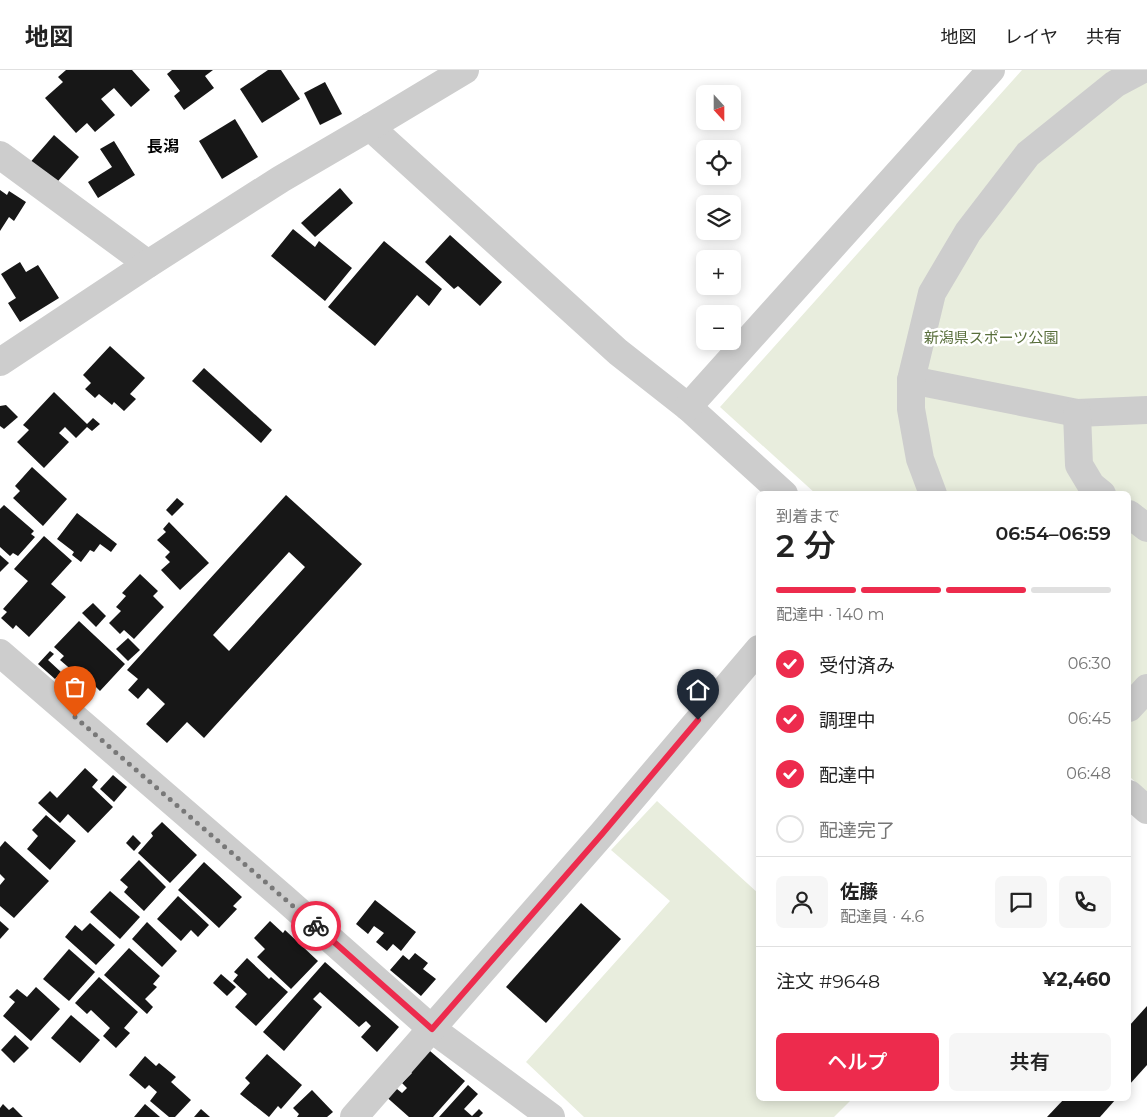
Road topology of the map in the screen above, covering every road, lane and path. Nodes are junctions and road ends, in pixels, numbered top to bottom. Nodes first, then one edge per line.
1 (991, 70) edge
2 (1141, 70) edge
3 (462, 71) edge
4 (370, 127) junction
5 (0, 155) edge
6 (148, 264) junction
7 (0, 362) edge
8 (911, 380) junction
9 (688, 407) junction
10 (1147, 410) edge
11 (1077, 414) junction
12 (781, 491) edge
13 (932, 491) edge
14 (1098, 491) edge
15 (1131, 516) edge
16 (1147, 528) edge
17 (0, 653) edge
18 (756, 653) edge
19 (1131, 796) edge
20 (1147, 810) edge
21 (432, 1029) junction
22 (354, 1117) edge
23 (551, 1117) edge

1 - 9 street
2 - 8 street
3 - 4 street
4 - 6 street
4 - 9 street
5 - 6 street
6 - 7 street
8 - 11 street
8 - 13 street
9 - 12 street
10 - 11 street
11 - 14 street
15 - 16 street
17 - 21 street
18 - 21 street
19 - 20 street
21 - 22 street
21 - 23 street

